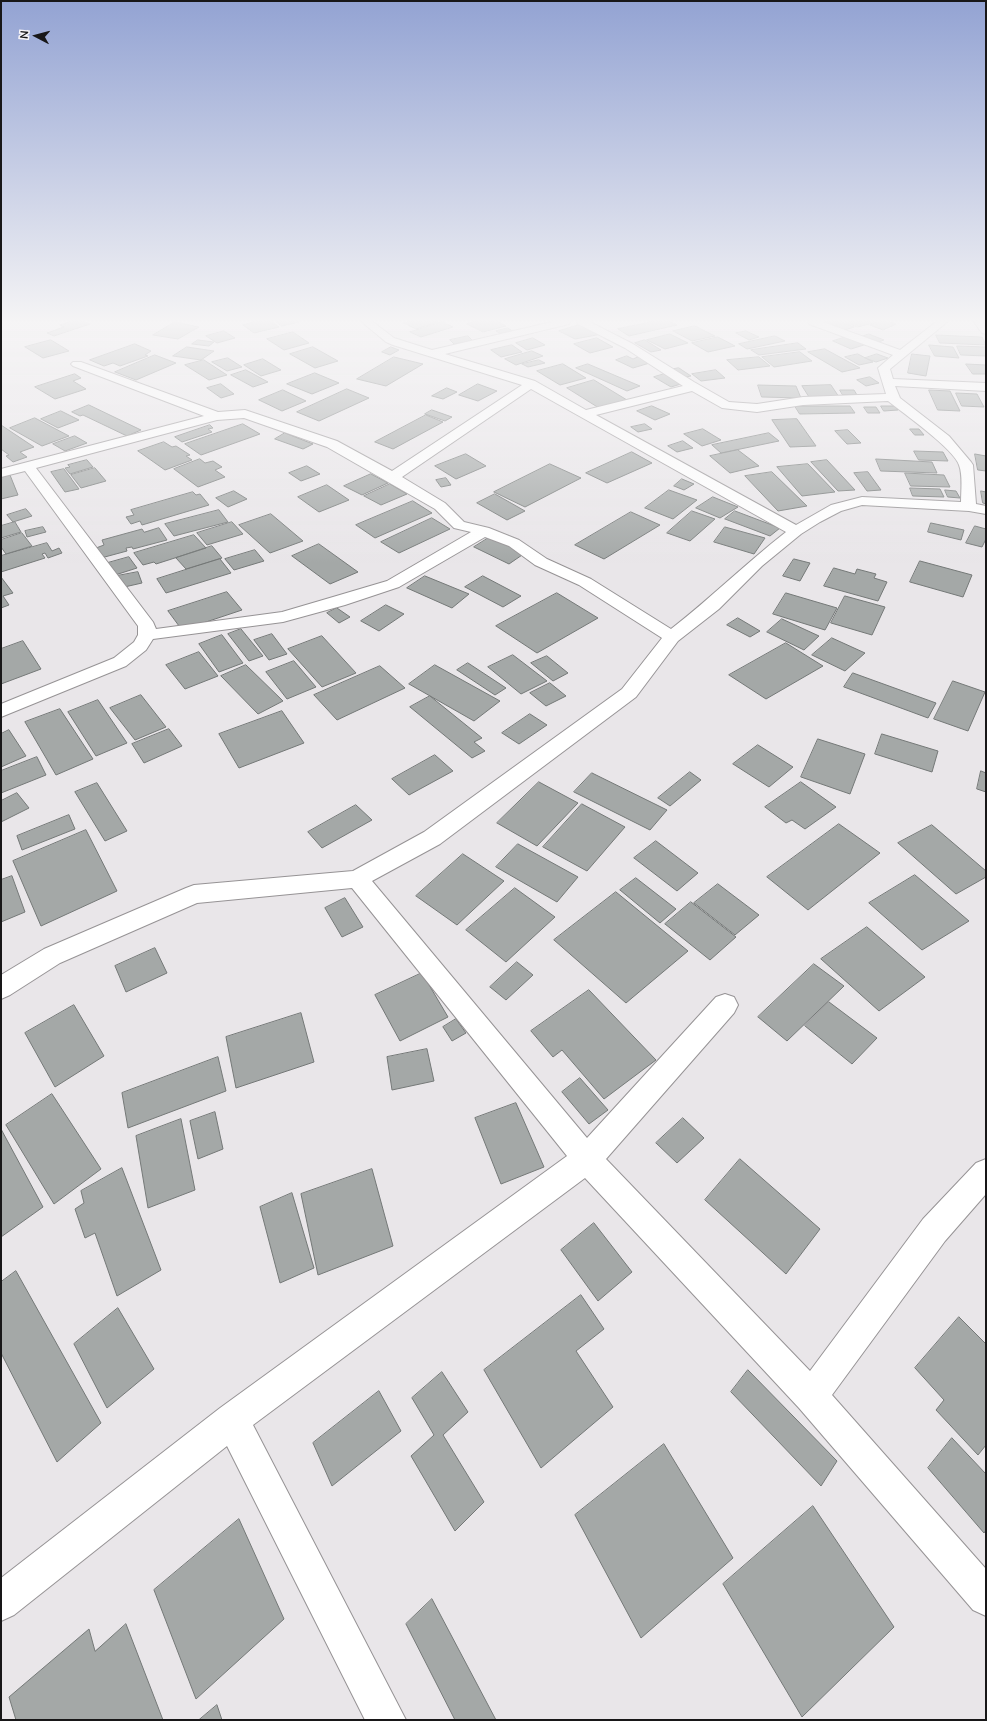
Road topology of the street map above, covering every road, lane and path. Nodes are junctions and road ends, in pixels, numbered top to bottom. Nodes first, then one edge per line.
1 (180, 402) edge
2 (504, 402) edge
3 (563, 402) edge
4 (632, 402) edge
5 (723, 402) edge
6 (794, 402) edge
7 (899, 402) edge
8 (584, 414) junction
9 (217, 416) junction
10 (28, 466) junction
11 (1, 472) edge
12 (392, 477) junction
13 (978, 508) edge
14 (484, 531) junction
15 (796, 531) junction
16 (147, 635) junction
17 (672, 636) junction
18 (1, 711) edge
19 (357, 879) junction
20 (1, 988) edge
21 (725, 1005) dead end
22 (588, 1159) junction
23 (986, 1173) edge
24 (811, 1396) junction
25 (232, 1420) junction
26 (986, 1597) edge
27 (1, 1602) edge
28 (386, 1720) edge

1 - 9 street
2 - 12 street
3 - 8 street
4 - 8 street
5 - 6 street
7 - 13 street
8 - 15 street
9 - 10 street
9 - 12 street
10 - 11 street
10 - 16 street
12 - 14 street
13 - 15 street
14 - 16 street
14 - 17 street
15 - 17 street
16 - 18 street
17 - 19 street
19 - 20 street
19 - 22 street
21 - 22 street
22 - 24 street
22 - 25 street
23 - 24 street
24 - 26 street
25 - 27 street
25 - 28 street

